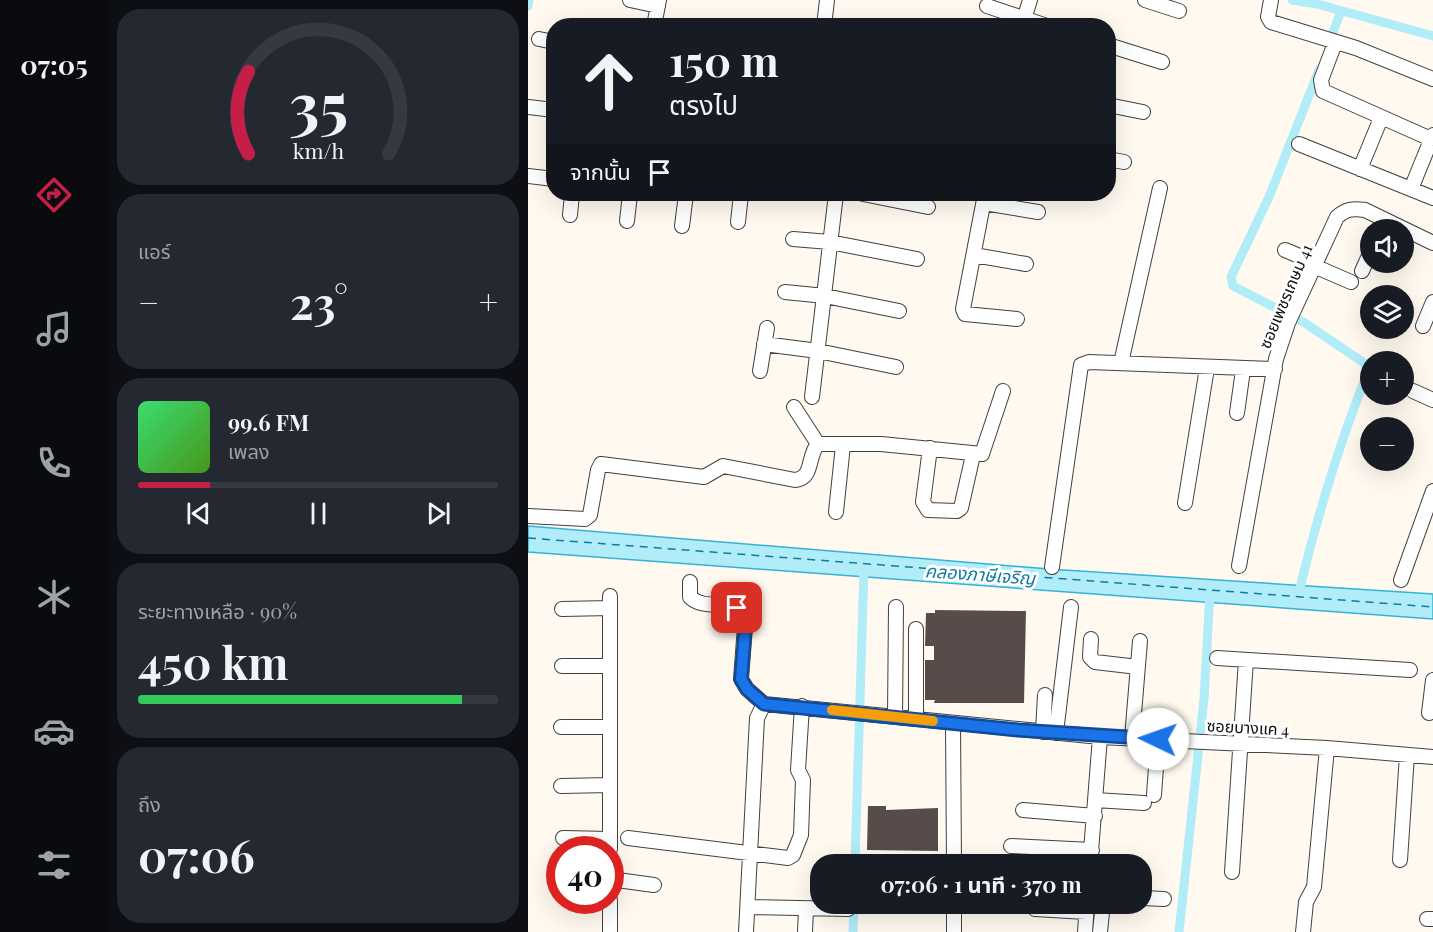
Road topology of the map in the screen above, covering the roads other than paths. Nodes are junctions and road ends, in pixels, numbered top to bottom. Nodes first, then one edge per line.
1 (630, 0) edge
2 (827, 0) edge
3 (1030, 0) edge
4 (1145, 0) edge
5 (659, 3) edge
6 (1270, 3) edge
7 (987, 6) dead end
8 (1179, 11) dead end
9 (656, 18) edge
10 (825, 18) edge
11 (1014, 18) edge
12 (1024, 18) edge
13 (539, 39) dead end
14 (546, 40) edge
15 (1335, 44) junction
16 (1116, 48) edge
17 (1162, 62) dead end
18 (1433, 79) edge
19 (528, 107) edge
20 (1116, 107) edge
21 (546, 109) edge
22 (1143, 112) dead end
23 (1382, 118) junction
24 (1432, 137) edge
25 (1299, 144) dead end
26 (1116, 160) edge
27 (1124, 162) dead end
28 (1360, 169) junction
29 (528, 176) edge
30 (546, 178) edge
31 (1160, 188) dead end
32 (1412, 189) junction
33 (1433, 198) edge
34 (571, 201) edge
35 (629, 201) edge
36 (685, 201) edge
37 (740, 201) edge
38 (835, 201) edge
39 (898, 201) edge
40 (984, 201) edge
41 (996, 201) edge
42 (928, 207) dead end
43 (1038, 212) dead end
44 (570, 215) dead end
45 (1376, 219) edge
46 (627, 220) dead end
47 (738, 222) dead end
48 (682, 226) dead end
49 (1414, 236) edge
50 (793, 239) dead end
51 (830, 242) junction
52 (1433, 243) edge
53 (1285, 250) dead end
54 (974, 255) junction
55 (917, 259) dead end
56 (1026, 264) dead end
57 (1315, 265) junction
58 (1351, 282) dead end
59 (786, 292) dead end
60 (825, 296) junction
61 (1433, 302) edge
62 (899, 311) dead end
63 (1017, 319) dead end
64 (1423, 326) dead end
65 (767, 328) dead end
66 (764, 344) junction
67 (818, 351) junction
68 (1121, 363) junction
69 (896, 367) dead end
70 (1207, 368) junction
71 (1275, 369) junction
72 (1243, 370) junction
73 (760, 371) dead end
74 (1003, 391) dead end
75 (1414, 391) edge
76 (812, 397) dead end
77 (1433, 400) edge
78 (794, 407) dead end
79 (1237, 412) dead end
80 (818, 444) junction
81 (843, 445) junction
82 (930, 448) junction
83 (973, 455) junction
84 (1432, 498) edge
85 (1185, 503) dead end
86 (836, 512) dead end
87 (528, 516) edge
88 (1239, 566) dead end
89 (1053, 567) dead end
90 (1401, 580) dead end
91 (690, 582) dead end
92 (896, 607) dead end
93 (1071, 607) dead end
94 (562, 609) dead end
95 (916, 629) dead end
96 (1091, 639) dead end
97 (1140, 641) dead end
98 (1217, 658) dead end
99 (1246, 660) junction
100 (562, 666) dead end
101 (610, 666) junction
102 (1138, 667) junction
103 (1410, 670) dead end
104 (1433, 680) edge
105 (1045, 695) dead end
106 (764, 704) junction
107 (802, 706) junction
108 (1429, 713) dead end
109 (895, 717) junction
110 (916, 719) junction
111 (953, 723) junction
112 (561, 727) dead end
113 (610, 727) junction
114 (1050, 733) junction
115 (1100, 737) junction
116 (1132, 738) junction
117 (1158, 739) junction
118 (1241, 743) junction
119 (1327, 748) junction
120 (1407, 754) junction
121 (1433, 756) edge
122 (610, 785) junction
123 (561, 786) dead end
124 (1095, 800) junction
125 (1023, 810) dead end
126 (1095, 816) junction
127 (610, 836) edge
128 (628, 838) dead end
129 (1011, 846) dead end
130 (749, 854) junction
131 (954, 854) edge
132 (1069, 854) edge
133 (1091, 854) edge
134 (1400, 860) dead end
135 (1232, 872) dead end
136 (624, 881) edge
137 (654, 885) dead end
138 (1152, 898) edge
139 (1164, 899) dead end
140 (747, 908) junction
141 (806, 909) junction
142 (810, 909) edge
143 (610, 914) edge
144 (954, 914) edge
145 (1086, 914) edge
146 (1102, 914) edge
147 (610, 932) edge
148 (746, 932) edge
149 (805, 932) edge
150 (954, 932) edge
151 (1085, 932) edge
152 (1100, 932) edge
153 (1303, 932) edge

1 - 5 street
2 - 10 street
3 - 12 street
4 - 8 street
5 - 9 street
6 - 15 street
7 - 11 street
13 - 14 street
15 - 18 street
15 - 23 street
16 - 17 street
19 - 21 street
20 - 22 street
23 - 24 street
23 - 28 street
24 - 32 street
25 - 28 street
26 - 27 street
28 - 32 street
29 - 30 street
31 - 68 street
32 - 33 street
34 - 44 street
35 - 46 street
36 - 48 street
37 - 47 street
38 - 51 street
39 - 42 street
40 - 54 street
41 - 43 street
45 - 57 street, ซอยเพชรเกษม 41
49 - 52 street, ซอยเพชรเกษม 41
50 - 51 street
51 - 55 street
51 - 60 street
53 - 57 street
54 - 56 street
54 - 63 street
57 - 58 street
57 - 71 street, ซอยเพชรเกษม 41
59 - 60 street
60 - 62 street
60 - 67 street
61 - 64 street
65 - 66 street
66 - 67 street
66 - 73 street
67 - 69 street
67 - 76 street
68 - 70 street
68 - 89 street
70 - 72 street
70 - 85 street
71 - 72 street
71 - 88 street, ซอยเพชรเกษม 41
72 - 79 street
74 - 83 street
75 - 77 street
78 - 80 street
80 - 81 street
80 - 87 street
81 - 82 street
81 - 86 street
82 - 83 street
82 - 83 street
84 - 90 street
91 - 106 street
92 - 109 street
93 - 114 street
94 - 101 street
95 - 110 street
96 - 102 street
97 - 102 street
98 - 99 street
99 - 103 street
99 - 118 street
100 - 101 street
101 - 113 street
102 - 116 street
104 - 108 street
105 - 114 street
106 - 107 street, ซอยบางแค 4
106 - 130 street
107 - 109 street, ซอยบางแค 4
107 - 130 street
109 - 110 street, ซอยบางแค 4
110 - 111 street, ซอยบางแค 4
111 - 114 street, ซอยบางแค 4
111 - 131 street
112 - 113 street
113 - 122 street
114 - 115 street, ซอยบางแค 4
115 - 116 street, ซอยบางแค 4
115 - 124 street
116 - 117 street, ซอยบางแค 4
117 - 118 street, ซอยบางแค 4
117 - 124 street
118 - 119 street, ซอยบางแค 4
118 - 135 street
119 - 120 street, ซอยบางแค 4
119 - 153 street
120 - 121 street, ซอยบางแค 4
120 - 134 street
122 - 123 street
122 - 127 street
124 - 126 street
125 - 126 street
126 - 133 street
128 - 130 street
129 - 132 street
130 - 140 street
136 - 137 street
138 - 139 street
140 - 141 street
140 - 148 street
141 - 142 street
141 - 149 street
143 - 147 street
144 - 150 street
145 - 151 street
146 - 152 street

